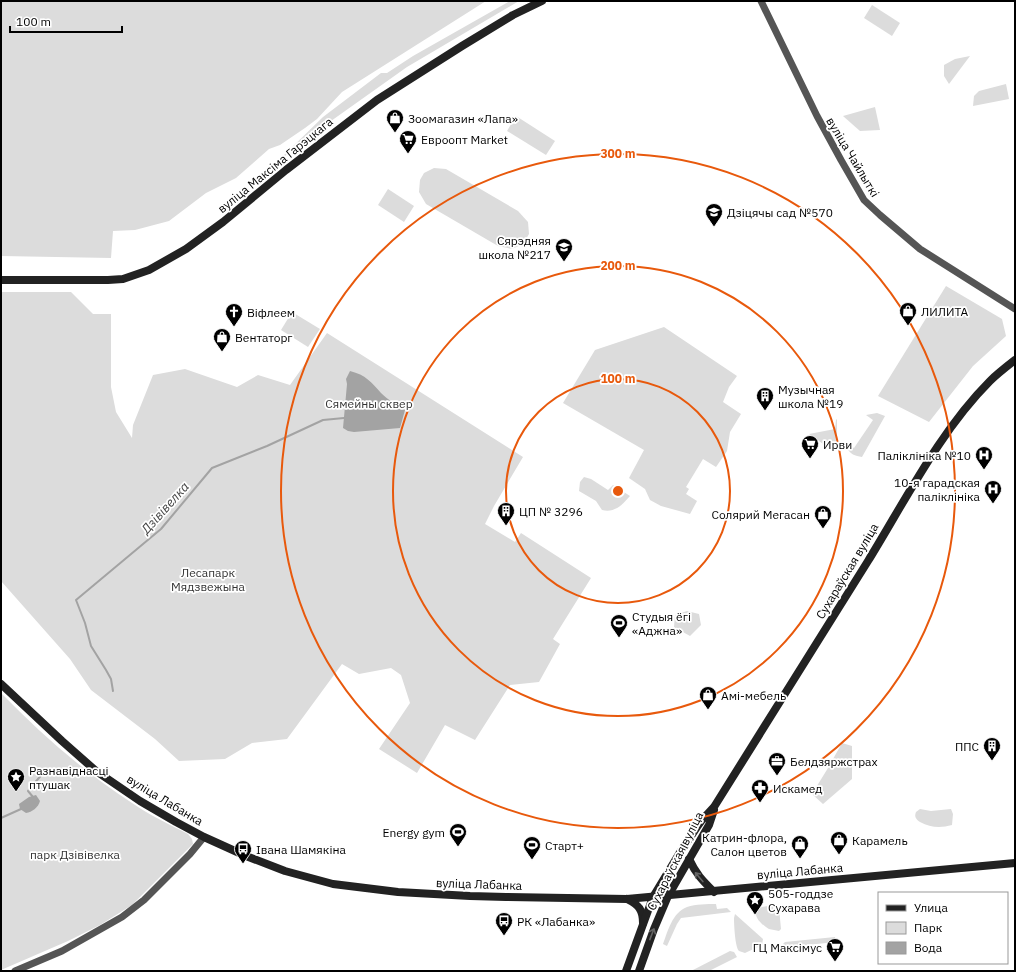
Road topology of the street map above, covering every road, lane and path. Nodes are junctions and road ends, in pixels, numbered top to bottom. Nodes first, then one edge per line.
1 (542, 1) edge
2 (761, 1) edge
3 (1, 280) edge
4 (1015, 309) edge
5 (1015, 360) edge
6 (1, 684) edge
7 (714, 807) junction
8 (204, 837) junction
9 (689, 859) junction
10 (1015, 863) edge
11 (714, 892) junction
12 (668, 896) junction
13 (653, 897) junction
14 (627, 899) junction
15 (644, 925) junction
16 (15, 971) edge
17 (626, 971) edge
18 (639, 971) edge

1 - 3 main road, вуліца Максіма Гарэцкага
2 - 4 street, вуліца Чайлыткі
5 - 7 main road, Сухараўская вуліца
6 - 8 main road, вуліца Лабанка
7 - 9 main road, Сухараўская вуліца
7 - 13 main road, Сухараўская вуліца
8 - 14 main road, вуліца Лабанка
8 - 16 street
11 -> 9 main road
9 - 12 main road, Сухараўская вуліца
10 - 11 main road, вуліца Лабанка
11 - 12 main road, вуліца Лабанка
12 - 13 main road, вуліца Лабанка
18 -> 12 main road, Сухараўская вуліца
13 - 14 main road, вуліца Лабанка
13 - 15 main road, Сухараўская вуліца
14 - 15 main road
15 - 17 main road, Сухараўская вуліца

